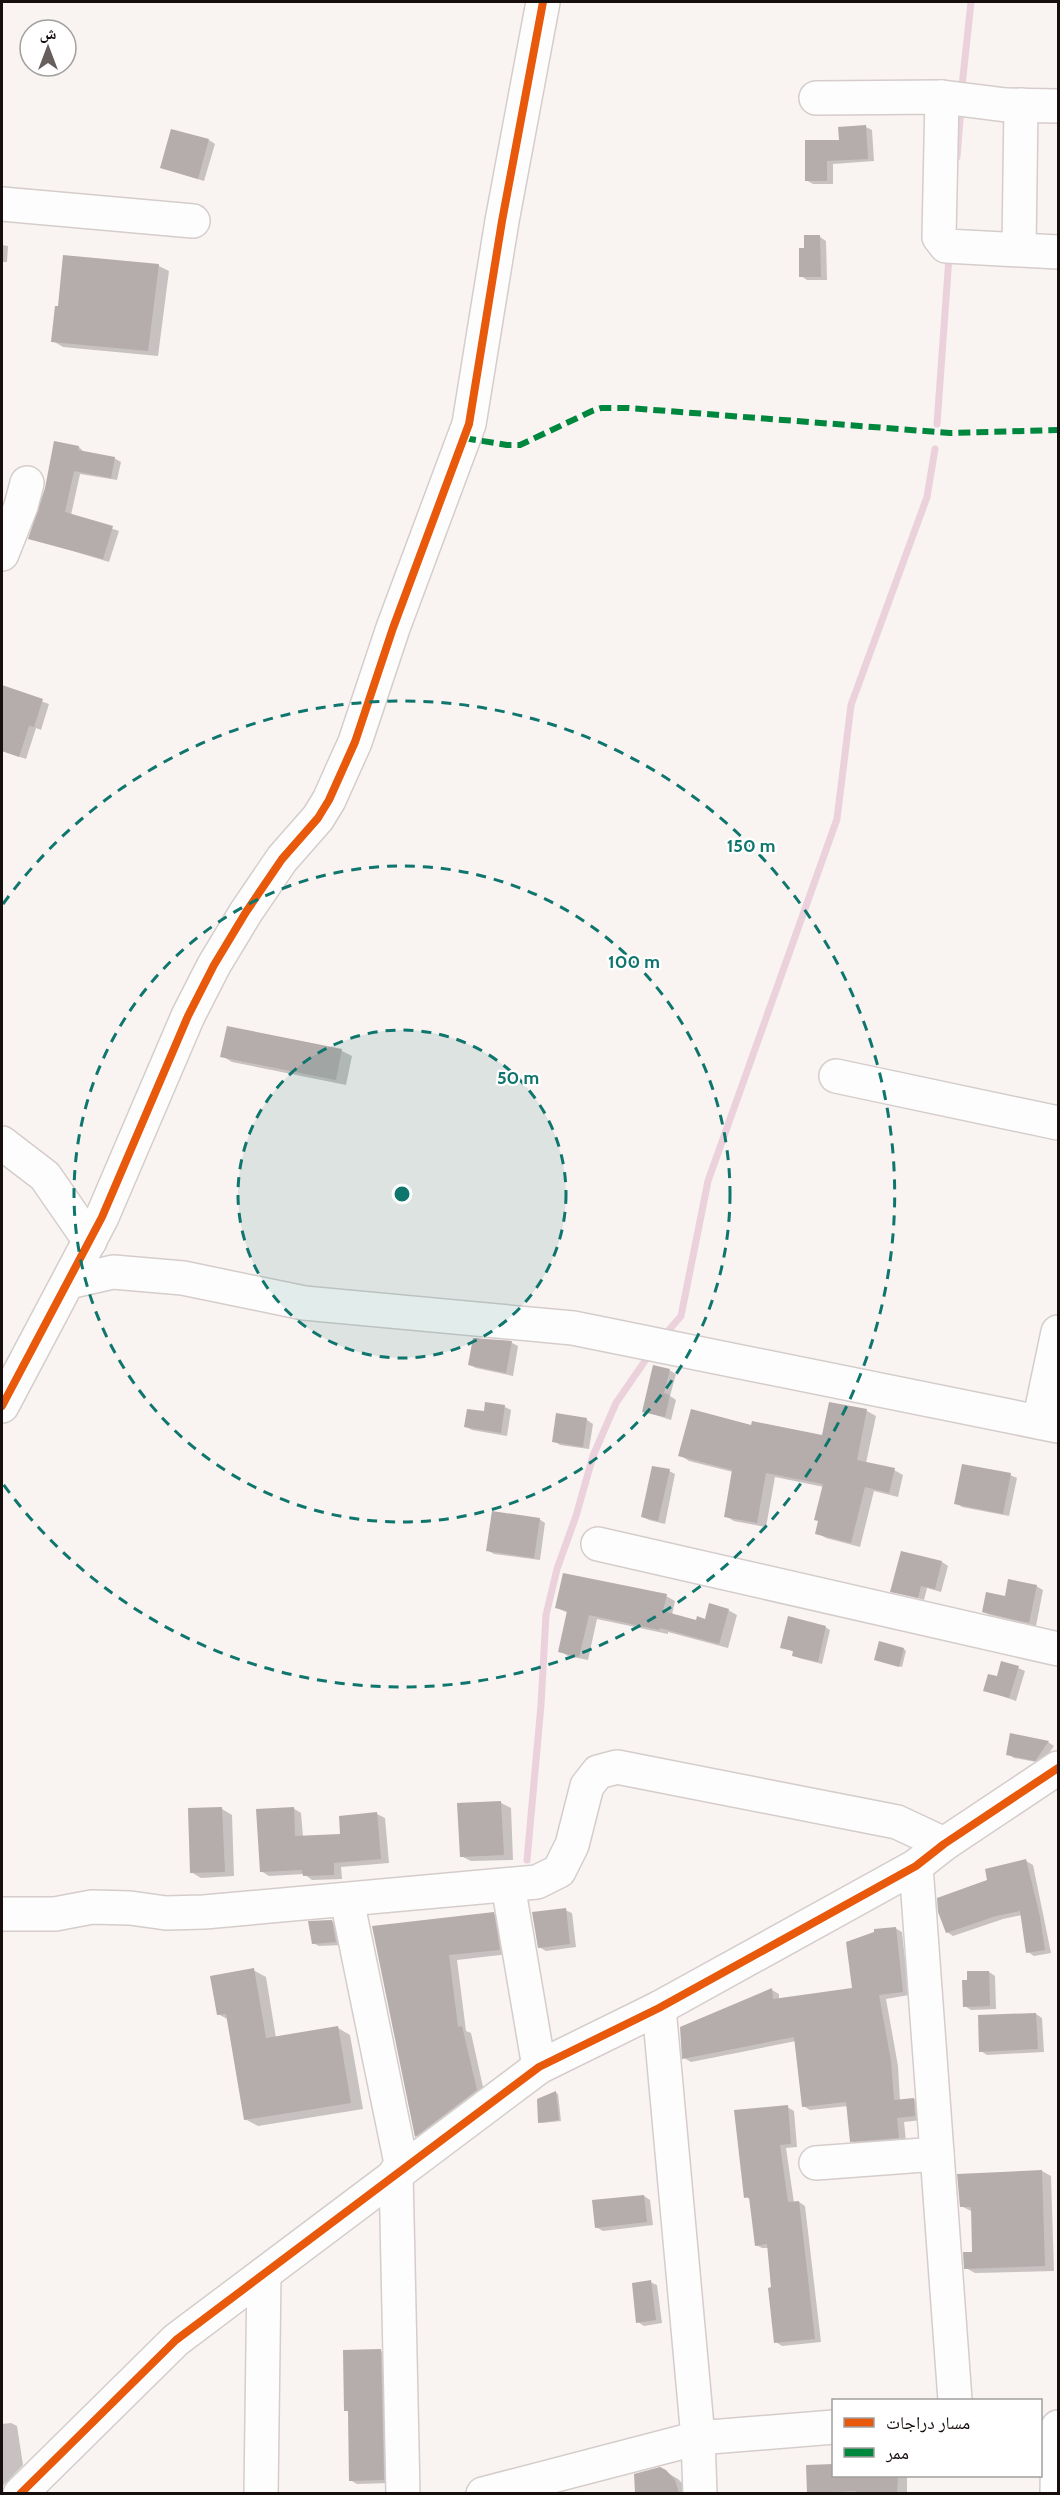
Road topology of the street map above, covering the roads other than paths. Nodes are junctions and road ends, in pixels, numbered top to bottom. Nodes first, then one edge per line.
1 (543, 2) edge
2 (942, 97) junction
3 (816, 98) dead end
4 (1021, 105) junction
5 (1059, 106) edge
6 (2, 204) edge
7 (193, 221) dead end
8 (1019, 249) junction
9 (1059, 252) edge
10 (27, 483) dead end
11 (2, 554) edge
12 (836, 1076) dead end
13 (1059, 1123) edge
14 (2, 1143) edge
15 (90, 1241) junction
16 (69, 1282) junction
17 (1059, 1332) edge
18 (2, 1406) edge
19 (1049, 1424) edge
20 (598, 1544) dead end
21 (1059, 1650) edge
22 (1059, 1768) edge
23 (944, 1844) junction
24 (916, 1866) junction
25 (508, 1885) junction
26 (347, 1900) junction
27 (2, 1914) edge
28 (659, 2008) junction
29 (539, 2067) junction
30 (937, 2154) junction
31 (816, 2163) dead end
32 (399, 2170) junction
33 (264, 2274) junction
34 (954, 2399) edge
35 (1059, 2408) edge
36 (1042, 2410) edge
37 (832, 2427) edge
38 (1059, 2427) edge
39 (699, 2438) junction
40 (20, 2493) edge
41 (261, 2493) edge
42 (403, 2493) edge
43 (483, 2493) edge
44 (700, 2493) edge
45 (1057, 2493) edge

1 - 15 street
2 - 3 street
2 - 4 street
2 - 8 street
4 - 5 street
4 - 8 street
6 - 7 street
8 - 9 street
10 - 11 street
12 - 13 street
14 - 15 street
15 - 16 street
16 - 18 street
16 - 19 street
17 - 19 street
20 - 21 street
22 - 23 street
23 - 24 street
23 - 25 street
24 - 28 street
24 - 30 street
25 - 26 street
25 - 29 street
26 - 27 street
26 - 32 street
28 - 29 street
28 - 39 street
29 - 32 street
30 - 31 street
30 - 34 street
32 - 33 street
32 - 42 street
33 - 40 street
33 - 41 street
35 - 36 street
37 - 39 street
38 - 45 street
39 - 43 street
39 - 44 street

